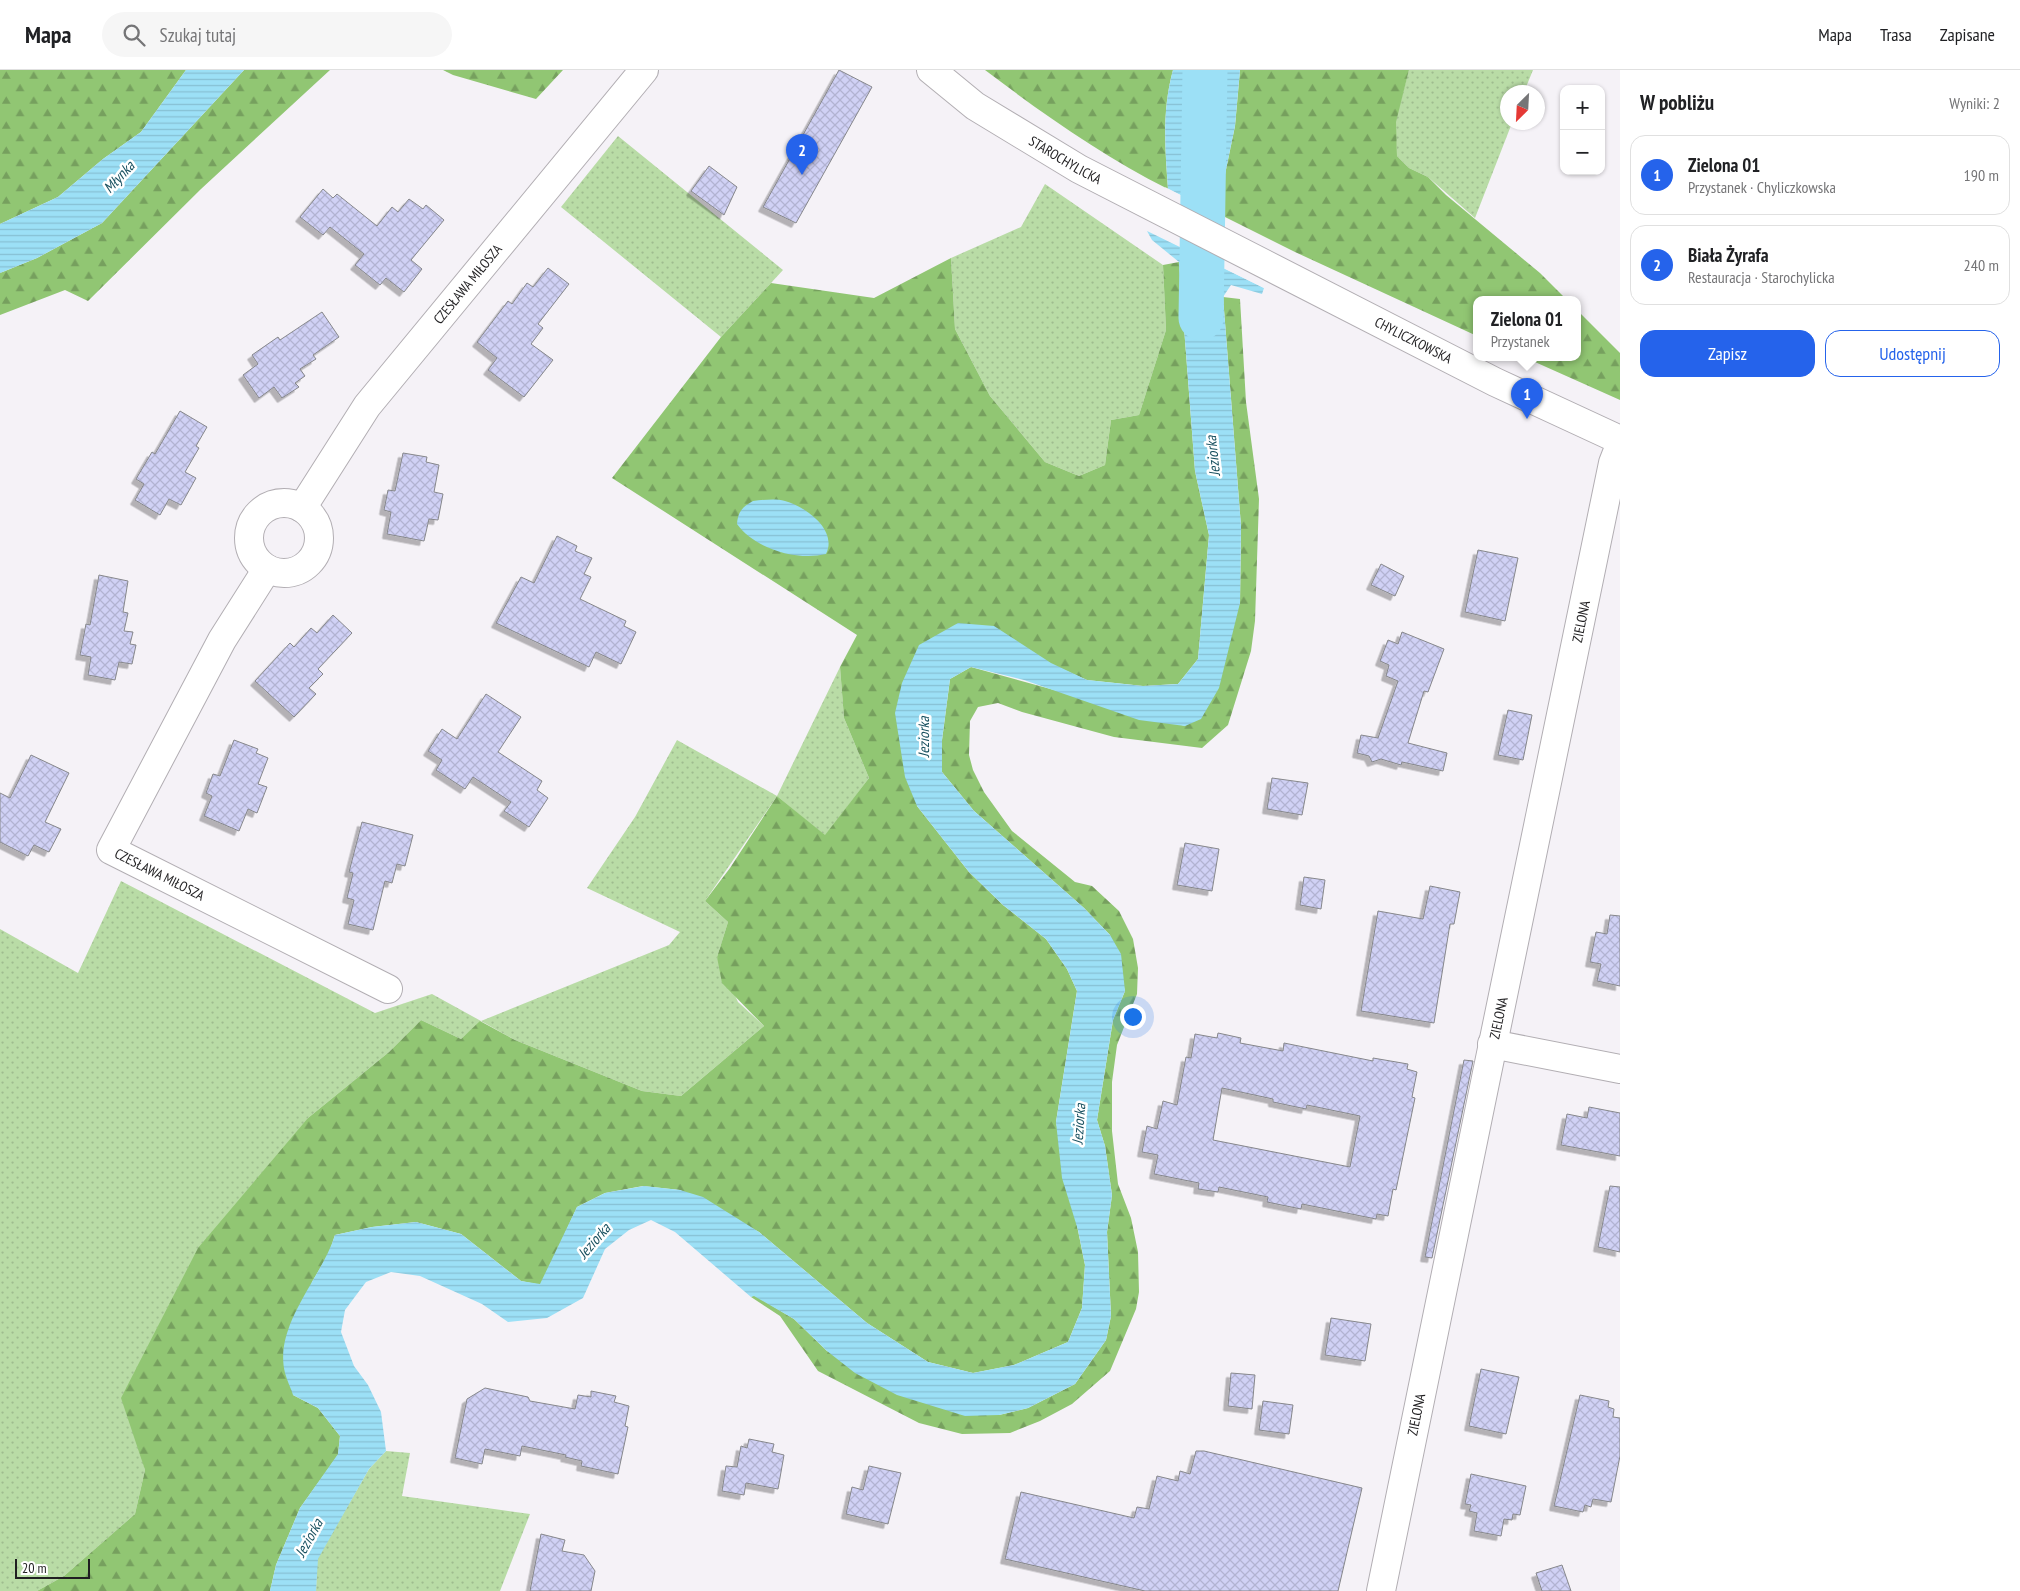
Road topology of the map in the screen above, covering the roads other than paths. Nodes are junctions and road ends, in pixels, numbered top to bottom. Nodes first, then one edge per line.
1 (644, 70) edge
2 (931, 70) edge
3 (1209, 236) joint
4 (1620, 440) edge
5 (1620, 445) edge
6 (302, 508) junction
7 (267, 569) junction
8 (388, 989) dead end
9 (1493, 1042) junction
10 (1620, 1069) edge
11 (1381, 1591) edge

1 - 6 street, CZESŁAWA MIŁOSZA
2 - 3 street, STAROCHYLICKA
3 - 4 street, CHYLICZKOWSKA
5 - 9 street, ZIELONA
6 - 7 street
6 - 7 street
7 - 8 street, CZESŁAWA MIŁOSZA
9 - 10 street
9 - 11 street, ZIELONA

